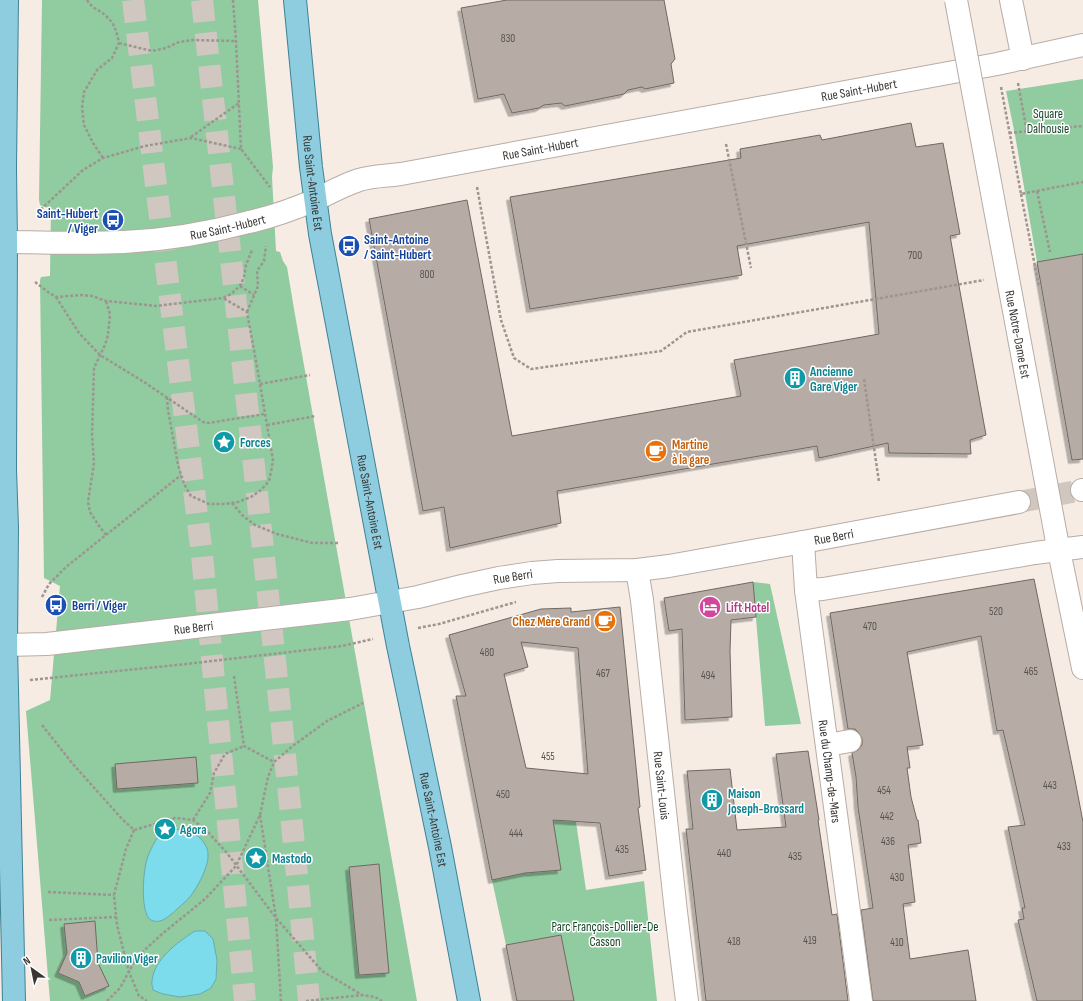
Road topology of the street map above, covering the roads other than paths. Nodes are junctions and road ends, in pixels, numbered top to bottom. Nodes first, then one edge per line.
1 (7, 0) edge
2 (295, 0) edge
3 (956, 0) edge
4 (1011, 0) edge
5 (1083, 45) edge
6 (1023, 59) junction
7 (315, 199) junction
8 (3, 242) edge
9 (3, 470) edge
10 (1019, 502) tunnel mouth
11 (803, 542) junction
12 (1058, 543) junction
13 (1083, 547) edge
14 (637, 570) junction
15 (806, 590) junction
16 (389, 603) junction
17 (2, 645) edge
18 (1083, 668) edge
19 (850, 742) dead end
20 (827, 745) junction
21 (14, 1001) edge
22 (469, 1001) edge
23 (687, 1001) edge
24 (861, 1001) edge

1 - 8 main road
2 - 7 main road, Rue Saint-Antoine Est
3 - 12 street, Rue Notre-Dame Est, bridge
4 - 6 street
5 - 6 street, Rue Saint-Hubert
6 - 7 street, Rue Saint-Hubert
7 - 8 street, Rue Saint-Hubert
7 - 16 main road, Rue Saint-Antoine Est
8 - 9 main road
9 - 17 main road
10 - 11 street, Rue Berri
11 - 14 street, Rue Berri
11 - 15 street, Rue du Champ-de-Mars
12 - 13 street
12 - 15 street
12 - 18 street, Rue Notre-Dame Est
14 - 16 street, Rue Berri
14 - 23 street, Rue Saint-Louis
15 - 20 street, Rue du Champ-de-Mars
16 - 17 street, Rue Berri
16 - 22 main road, Rue Saint-Antoine Est
17 - 21 main road
19 - 20 street
20 - 24 street, Rue du Champ-de-Mars

